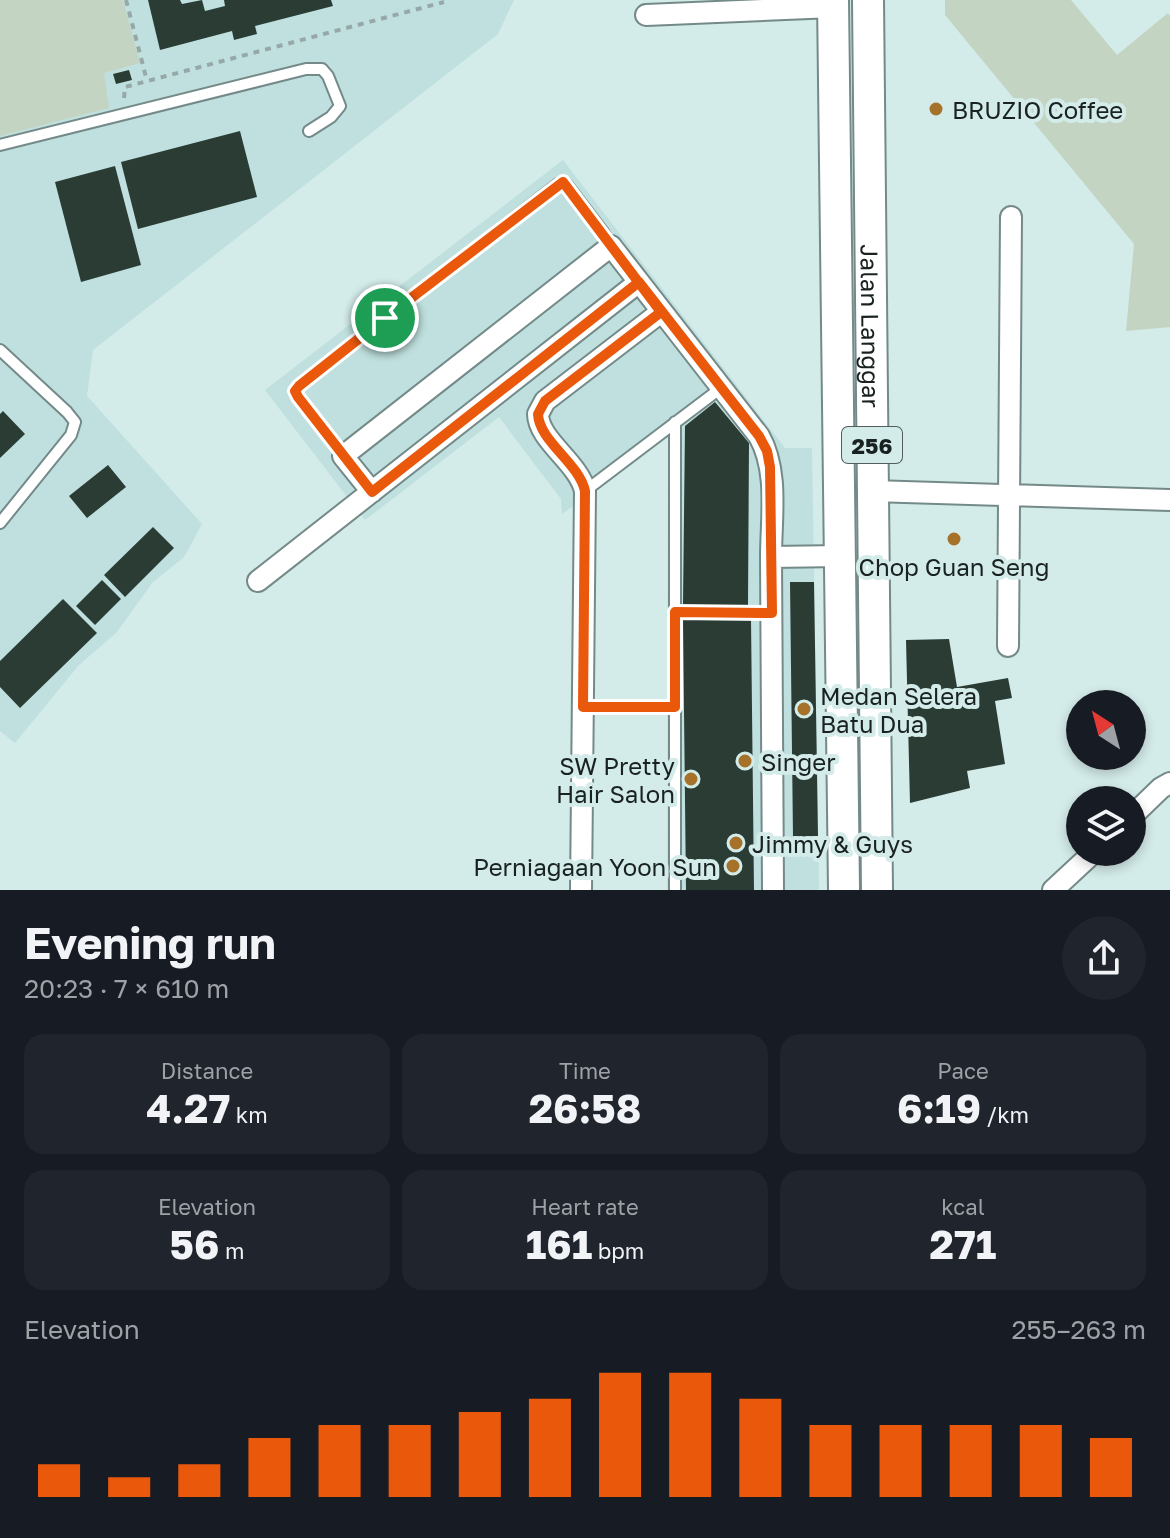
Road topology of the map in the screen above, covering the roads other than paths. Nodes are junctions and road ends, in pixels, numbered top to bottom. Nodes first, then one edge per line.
1 (868, 0) edge
2 (833, 4) edge
3 (779, 5) edge
4 (677, 7) edge
5 (646, 15) dead end
6 (309, 131) dead end
7 (0, 145) edge
8 (1011, 217) dead end
9 (611, 246) junction
10 (639, 282) junction
11 (661, 312) junction
12 (0, 350) edge
13 (721, 388) junction
14 (675, 422) junction
15 (343, 456) junction
16 (585, 491) junction
17 (872, 491) junction
18 (372, 492) junction
19 (1011, 494) junction
20 (1170, 500) edge
21 (0, 523) edge
22 (841, 556) junction
23 (771, 557) junction
24 (258, 581) dead end
25 (675, 612) junction
26 (772, 613) junction
27 (1008, 646) dead end
28 (583, 707) junction
29 (675, 707) junction
30 (1170, 783) edge
31 (1146, 802) edge
32 (1079, 866) edge
33 (581, 890) edge
34 (675, 890) edge
35 (773, 890) edge
36 (844, 890) edge
37 (877, 890) edge
38 (1053, 890) edge

1 - 17 main road, Jalan Langgar / 256
2 - 3 street
2 - 22 main road, Jalan Langgar / 256
3 - 4 street
4 - 5 street
6 - 7 lane
8 - 19 street
9 - 10 street
9 - 15 street
9 - 15 lane
10 - 11 street
10 - 18 street
11 - 13 street
11 - 16 street
12 - 21 lane
13 - 14 lane
13 - 23 street
14 - 16 lane
14 - 25 lane
15 - 18 street
16 - 28 street
17 - 19 street
17 - 37 main road, Jalan Langgar / 256
18 - 24 street
19 - 20 street
19 - 27 street
22 - 23 street
22 - 36 main road, Jalan Langgar / 256
23 - 26 street
25 - 26 lane
25 - 29 lane
26 - 35 street
28 - 29 lane
28 - 33 street
29 - 34 lane
30 - 31 street
32 - 38 street

